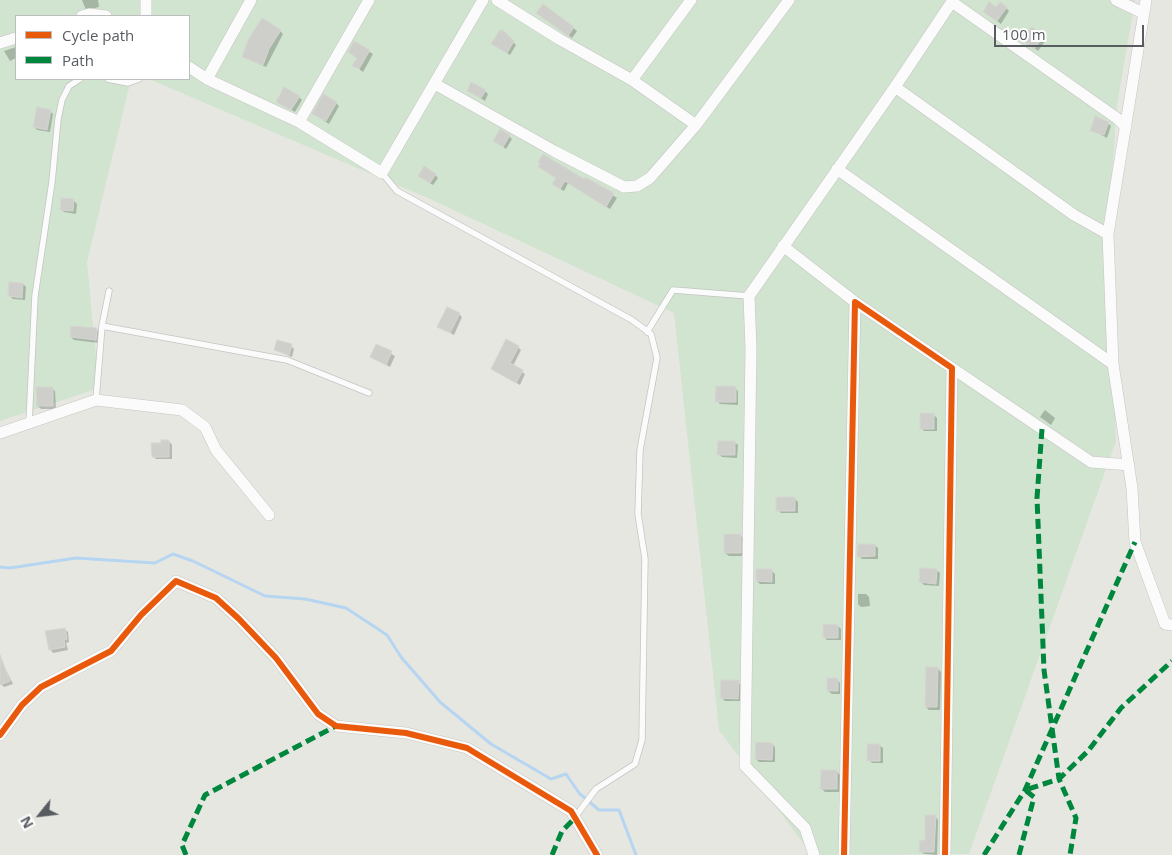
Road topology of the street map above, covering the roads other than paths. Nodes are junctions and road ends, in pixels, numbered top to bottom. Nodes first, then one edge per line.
1 (146, 0) edge
2 (251, 0) edge
3 (369, 0) edge
4 (483, 0) edge
5 (497, 0) edge
6 (691, 0) edge
7 (789, 0) edge
8 (1116, 0) edge
9 (1146, 0) edge
10 (952, 1) edge
11 (1143, 14) junction
12 (146, 15) edge
13 (15, 38) edge
14 (0, 44) edge
15 (190, 68) edge
16 (207, 79) junction
17 (79, 80) edge
18 (113, 80) edge
19 (136, 80) edge
20 (632, 80) junction
21 (435, 84) junction
22 (895, 87) junction
23 (300, 122) junction
24 (696, 125) junction
25 (1126, 127) junction
26 (837, 170) junction
27 (382, 173) junction
28 (1108, 234) junction
29 (783, 246) junction
30 (109, 290) dead end
31 (749, 296) junction
32 (855, 302) junction
33 (102, 326) junction
34 (647, 332) junction
35 (1113, 364) junction
36 (952, 368) junction
37 (369, 393) dead end
38 (96, 400) junction
39 (29, 423) junction
40 (0, 433) edge
41 (1129, 465) junction
42 (269, 515) dead end
43 (1172, 625) edge
44 (0, 735) edge
45 (574, 818) junction
46 (597, 855) edge
47 (814, 855) edge
48 (844, 855) edge
49 (945, 855) edge

1 - 12 street
2 - 16 street
3 - 23 street
4 - 21 street
5 - 20 street
6 - 20 street
7 - 24 street
8 - 11 street
9 - 11 street
10 - 22 street
10 - 25 street
11 - 25 street
13 - 14 street
15 - 16 street
16 - 23 street
17 - 39 lane
18 - 19 lane
20 - 24 street
21 - 24 street
21 - 27 street
22 - 26 street
22 - 28 street
23 - 27 street
25 - 28 street
26 - 29 street
26 - 35 street
27 - 34 lane
28 - 35 street
29 - 31 street
29 - 32 street
30 - 33 lane
31 - 34 lane
31 - 47 street
32 - 36 street
32 - 48 street
33 - 37 lane
33 - 38 lane
34 - 45 lane
35 - 41 street
36 - 41 street
36 - 49 street
38 - 39 street
38 - 42 street
39 - 40 street
41 - 43 street
44 - 45 street
45 - 46 street

